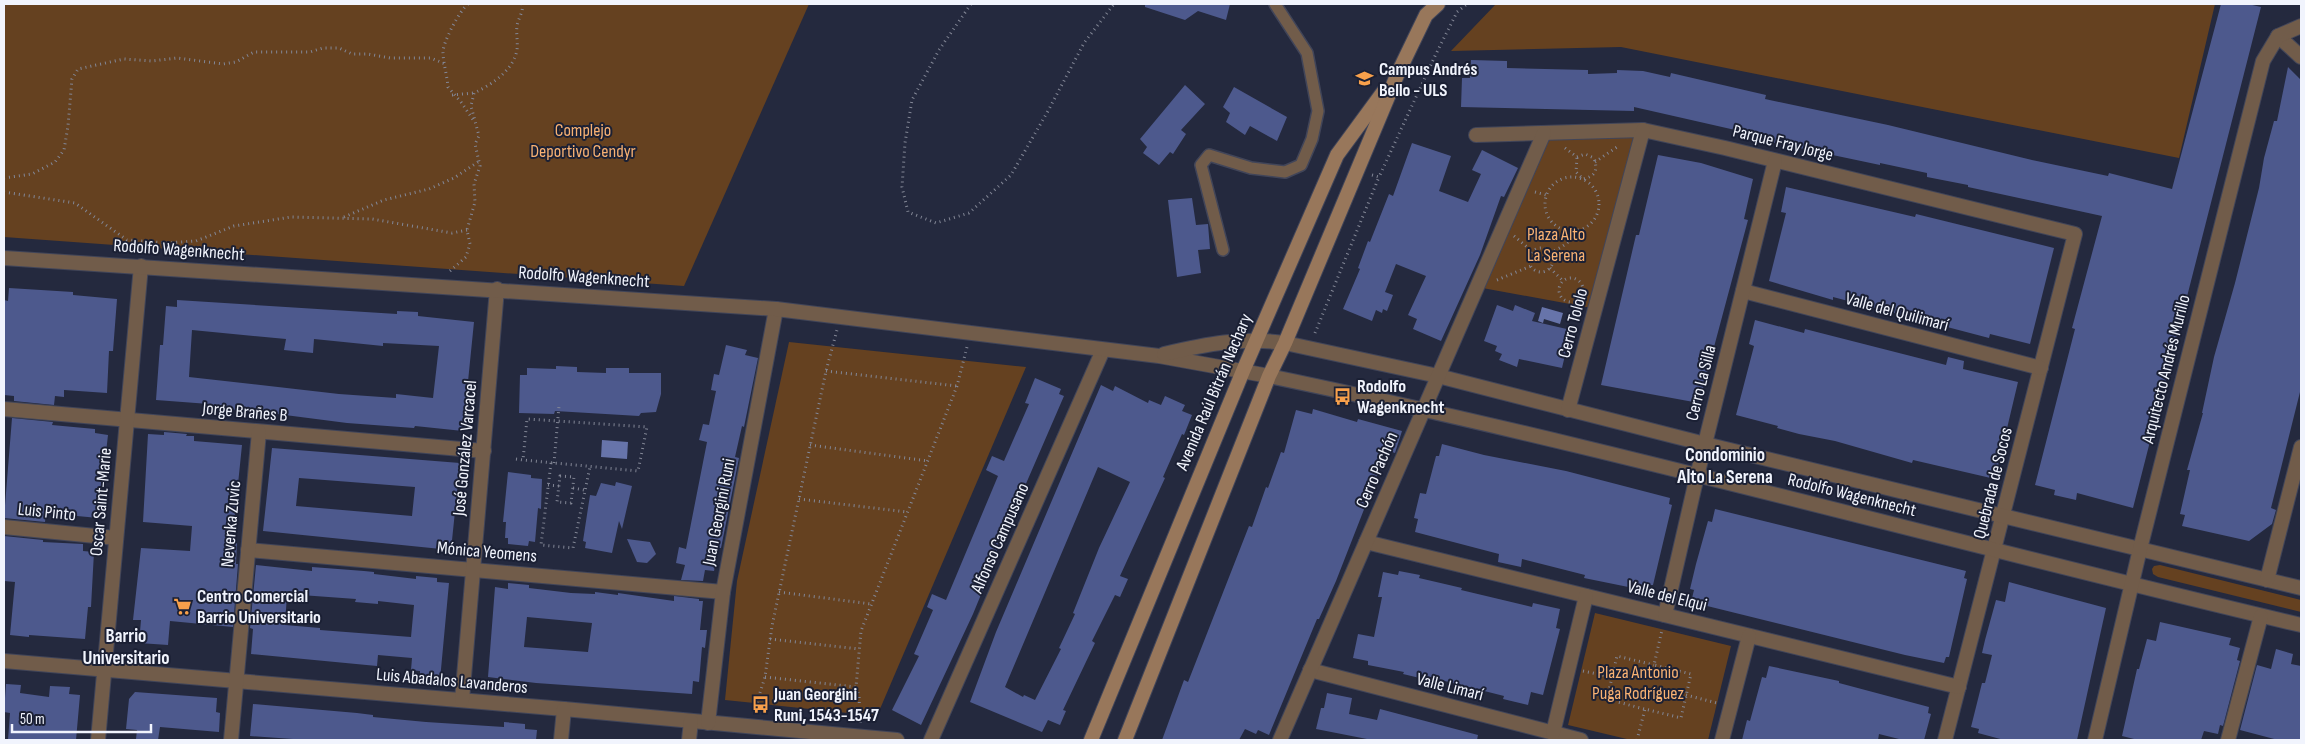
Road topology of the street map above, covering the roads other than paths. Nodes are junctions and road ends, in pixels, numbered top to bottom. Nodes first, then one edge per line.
1 (1275, 4) edge
2 (1438, 4) edge
3 (2301, 26) edge
4 (2278, 36) junction
5 (2301, 57) edge
6 (1398, 72) junction
7 (1642, 130) junction
8 (1544, 133) junction
9 (1476, 135) dead end
10 (1775, 161) junction
11 (2075, 234) joint
12 (1223, 250) dead end
13 (4, 258) edge
14 (141, 266) junction
15 (498, 289) junction
16 (1743, 291) junction
17 (776, 309) junction
18 (1257, 339) junction
19 (1285, 343) junction
20 (1103, 350) junction
21 (1159, 356) junction
22 (2041, 368) junction
23 (1243, 371) junction
24 (1269, 376) junction
25 (1438, 376) junction
26 (1424, 408) junction
27 (4, 409) edge
28 (1568, 410) junction
29 (127, 420) junction
30 (259, 432) junction
31 (1705, 444) junction
32 (2301, 447) edge
33 (484, 451) junction
34 (1697, 476) junction
35 (2004, 518) junction
36 (4, 527) edge
37 (116, 538) junction
38 (1366, 542) junction
39 (2140, 549) junction
40 (248, 550) junction
41 (1996, 550) junction
42 (473, 570) junction
43 (2267, 580) junction
44 (2132, 585) junction
45 (2301, 588) edge
46 (723, 592) junction
47 (1586, 596) junction
48 (1666, 615) junction
49 (2261, 616) junction
50 (2301, 625) edge
51 (1749, 636) junction
52 (4, 661) edge
53 (104, 670) junction
54 (1310, 670) junction
55 (236, 681) junction
56 (1959, 686) junction
57 (462, 700) junction
58 (564, 709) junction
59 (691, 721) junction
60 (708, 723) junction
61 (1553, 733) junction
62 (98, 740) edge
63 (231, 740) edge
64 (561, 740) edge
65 (689, 740) edge
66 (897, 740) edge
67 (931, 740) edge
68 (1091, 740) edge
69 (1125, 740) edge
70 (1280, 740) edge
71 (1581, 740) edge
72 (1722, 740) edge
73 (1945, 740) edge
74 (2095, 740) edge
75 (2228, 740) edge

1 - 12 lane
2 - 6 main road, Avenida Raúl Bitrán Nachary
3 - 4 street
4 - 5 street
4 - 39 street, Arquitecto Andrés Murillo
6 - 18 main road, Avenida Raúl Bitrán Nachary
6 - 19 main road, Avenida Raúl Bitrán Nachary
7 - 8 street, Parque Fray Jorge
7 - 10 street, Parque Fray Jorge
7 - 28 street, Cerro Tololo
8 - 9 street, Parque Fray Jorge
8 - 25 street, Cerro Pachón
10 - 11 street, Parque Fray Jorge
10 - 16 street, Cerro La Silla
11 - 22 street, Quebrada de Socos
13 - 14 street, Rodolfo Wagenknecht
14 - 15 street, Rodolfo Wagenknecht
14 - 29 street, Oscar Saint-Marie
15 - 17 street, Rodolfo Wagenknecht
15 - 33 street, José González Varcacel
16 - 22 street, Valle del Quilimarí
16 - 31 street, Cerro La Silla
17 - 20 street, Rodolfo Wagenknecht
17 - 46 street, Juan Georgini Runi
18 - 19 street, Rodolfo Wagenknecht
18 - 21 street, Rodolfo Wagenknecht
18 - 23 main road, Avenida Raúl Bitrán Nachary
19 - 24 main road, Avenida Raúl Bitrán Nachary
19 - 25 street, Rodolfo Wagenknecht
20 - 21 street, Rodolfo Wagenknecht
20 - 67 street, Alfonso Campusano
21 - 23 street, Rodolfo Wagenknecht
22 - 35 street, Quebrada de Socos
23 - 24 street, Rodolfo Wagenknecht
23 - 68 main road, Avenida Raúl Bitrán Nachary
24 - 26 street, Rodolfo Wagenknecht
24 - 69 main road, Avenida Raúl Bitrán Nachary
25 - 26 street, Cerro Pachón
25 - 28 street, Rodolfo Wagenknecht
26 - 34 street, Rodolfo Wagenknecht
26 - 38 street, Cerro Pachón
27 - 29 street, Jorge Brañes B
28 - 31 street, Rodolfo Wagenknecht
29 - 30 street, Jorge Brañes B
29 - 37 street, Oscar Saint-Marie
30 - 33 street, Jorge Brañes B
30 - 40 street, Nevenka Zuvic
31 - 34 street, Cerro La Silla
31 - 35 street, Rodolfo Wagenknecht
32 - 43 street
33 - 42 street, José González Varcacel
34 - 41 street, Rodolfo Wagenknecht
34 - 48 street, Cerro La Silla
35 - 39 street, Rodolfo Wagenknecht
35 - 41 street, Quebrada de Socos
36 - 37 street, Luis Pinto
37 - 53 street, Oscar Saint-Marie
38 - 47 street, Valle del Elqui
38 - 54 street, Cerro Pachón
39 - 43 street, Rodolfo Wagenknecht
39 - 44 street, Arquitecto Andrés Murillo
40 - 42 street, Mónica Yeomens
40 - 55 street, Nevenka Zuvic
41 - 44 street, Rodolfo Wagenknecht
41 - 56 street, Quebrada de Socos
42 - 46 street, Mónica Yeomens
42 - 57 street, José González Varcacel
43 - 45 street, Rodolfo Wagenknecht
44 - 49 street, Rodolfo Wagenknecht
44 - 74 street, Arquitecto Andrés Murillo
46 - 60 street, Juan Georgini Runi
47 - 48 street, Valle del Elqui
47 - 61 street
48 - 51 street, Valle del Elqui
49 - 50 street, Rodolfo Wagenknecht
49 - 75 street
51 - 56 street, Valle del Elqui
51 - 72 street
52 - 53 street, Luis Abadalos Lavanderos
53 - 55 street, Luis Abadalos Lavanderos
53 - 62 street, Oscar Saint-Marie
54 - 61 street, Valle Limarí
54 - 70 street, Cerro Pachón
55 - 57 street, Luis Abadalos Lavanderos
55 - 63 street, Nevenka Zuvic
56 - 73 street, Quebrada de Socos
57 - 58 street, Luis Abadalos Lavanderos
58 - 59 street, Luis Abadalos Lavanderos
58 - 64 street
59 - 60 street, Luis Abadalos Lavanderos
59 - 65 street
60 - 66 street, Luis Abadalos Lavanderos
61 - 71 street, Valle Limarí

